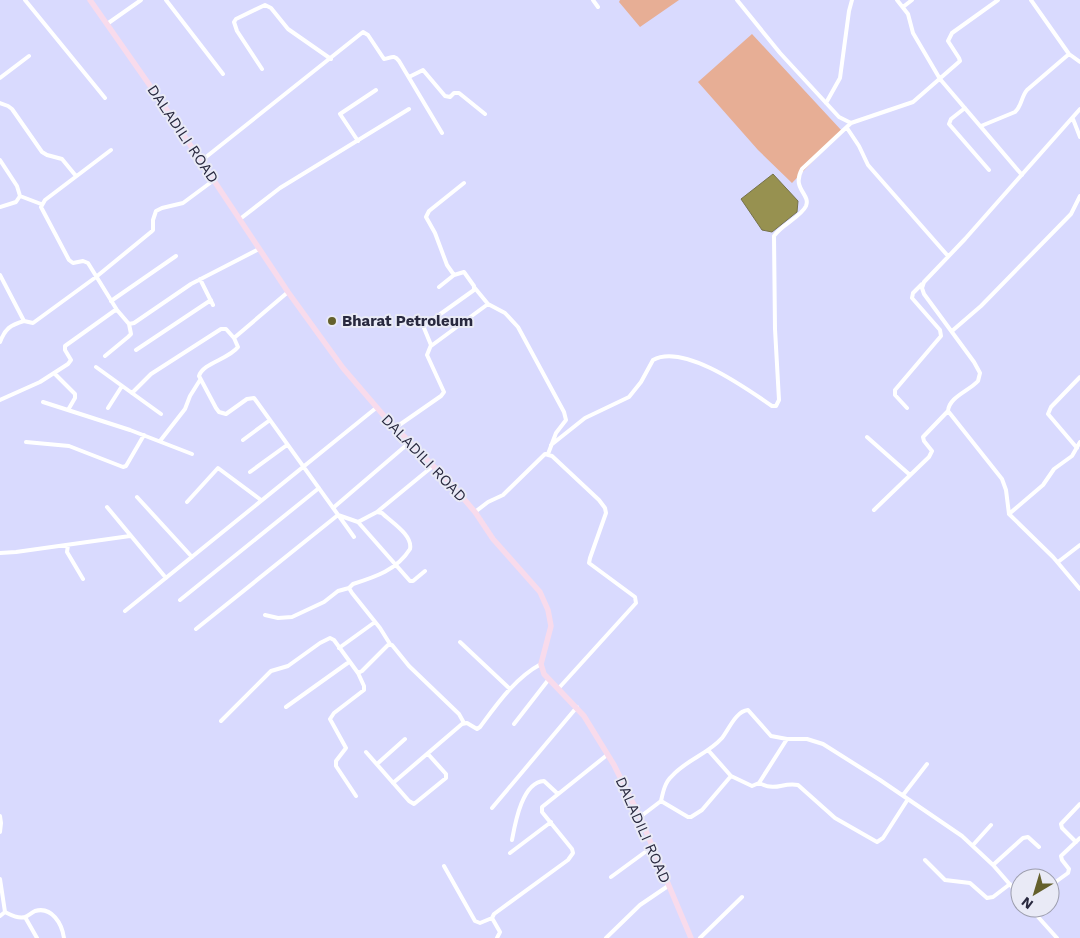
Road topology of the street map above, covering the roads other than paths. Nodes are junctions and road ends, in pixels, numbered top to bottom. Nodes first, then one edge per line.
1 (25, 0) edge
2 (90, 0) edge
3 (141, 0) edge
4 (166, 0) edge
5 (593, 0) edge
6 (736, 0) edge
7 (852, 0) edge
8 (897, 0) edge
9 (912, 0) edge
10 (987, 0) edge
11 (998, 0) edge
12 (1031, 0) edge
13 (991, 5) junction
14 (903, 6) junction
15 (598, 7) dead end
16 (107, 24) junction
17 (1070, 54) junction
18 (29, 56) dead end
19 (331, 59) junction
20 (1080, 62) edge
21 (262, 69) dead end
22 (223, 74) dead end
23 (409, 77) junction
24 (0, 78) edge
25 (940, 79) junction
26 (376, 90) dead end
27 (105, 98) dead end
28 (826, 103) junction
29 (0, 104) edge
30 (965, 108) junction
31 (409, 109) dead end
32 (1080, 109) edge
33 (485, 114) dead end
34 (1073, 119) junction
35 (851, 123) junction
36 (981, 126) junction
37 (847, 128) junction
38 (442, 133) dead end
39 (1080, 137) edge
40 (358, 141) junction
41 (111, 150) dead end
42 (0, 160) edge
43 (201, 161) junction
44 (990, 170) dead end
45 (1022, 175) junction
46 (76, 176) junction
47 (214, 180) junction
48 (464, 183) dead end
49 (20, 196) junction
50 (1080, 196) edge
51 (41, 204) junction
52 (0, 207) edge
53 (240, 219) junction
54 (259, 249) junction
55 (176, 256) dead end
56 (948, 256) junction
57 (0, 275) edge
58 (454, 275) junction
59 (96, 277) junction
60 (200, 279) junction
61 (922, 284) junction
62 (474, 286) junction
63 (439, 287) dead end
64 (288, 292) junction
65 (211, 300) junction
66 (111, 301) junction
67 (488, 304) junction
68 (213, 305) dead end
69 (117, 310) junction
70 (24, 321) junction
71 (129, 324) junction
72 (952, 332) junction
73 (234, 338) junction
74 (0, 342) edge
75 (431, 346) junction
76 (136, 350) dead end
77 (105, 356) dead end
78 (96, 367) dead end
79 (54, 373) junction
80 (1080, 377) edge
81 (200, 380) junction
82 (122, 386) junction
83 (132, 393) junction
84 (0, 400) edge
85 (43, 402) dead end
86 (108, 408) dead end
87 (376, 408) junction
88 (907, 408) dead end
89 (68, 410) junction
90 (948, 411) junction
91 (161, 414) dead end
92 (270, 420) junction
93 (395, 428) junction
94 (144, 435) junction
95 (867, 437) dead end
96 (243, 440) dead end
97 (160, 441) junction
98 (26, 442) dead end
99 (410, 442) junction
100 (1080, 442) edge
101 (287, 444) junction
102 (552, 445) junction
103 (1077, 448) junction
104 (192, 454) dead end
105 (548, 454) junction
106 (303, 466) junction
107 (434, 466) junction
108 (250, 472) dead end
109 (910, 475) junction
110 (319, 488) junction
111 (137, 497) dead end
112 (261, 500) junction
113 (187, 502) dead end
114 (107, 507) dead end
115 (333, 508) junction
116 (874, 510) dead end
117 (377, 512) junction
118 (475, 512) junction
119 (1009, 514) junction
120 (338, 515) junction
121 (358, 522) junction
122 (130, 536) junction
123 (354, 537) dead end
124 (68, 545) junction
125 (1080, 545) edge
126 (0, 553) edge
127 (192, 557) junction
128 (1058, 562) junction
129 (395, 565) junction
130 (425, 571) dead end
131 (166, 578) junction
132 (84, 579) dead end
133 (350, 588) junction
134 (1080, 589) edge
135 (180, 600) dead end
136 (126, 611) dead end
137 (265, 615) dead end
138 (375, 622) junction
139 (196, 629) dead end
140 (460, 642) dead end
141 (390, 644) junction
142 (339, 648) junction
143 (349, 662) junction
144 (541, 664) junction
145 (358, 673) junction
146 (549, 679) junction
147 (510, 689) junction
148 (558, 689) junction
149 (286, 707) dead end
150 (577, 707) junction
151 (221, 721) dead end
152 (464, 723) junction
153 (514, 724) dead end
154 (404, 739) dead end
155 (787, 739) junction
156 (708, 750) junction
157 (366, 752) dead end
158 (428, 754) junction
159 (607, 755) junction
160 (377, 764) junction
161 (927, 764) dead end
162 (731, 776) junction
163 (394, 783) junction
164 (759, 783) junction
165 (558, 794) junction
166 (356, 796) dead end
167 (904, 796) junction
168 (908, 799) junction
169 (661, 801) junction
170 (1080, 804) edge
171 (492, 808) dead end
172 (0, 816) edge
173 (640, 816) junction
174 (550, 822) junction
175 (991, 825) dead end
176 (0, 832) edge
177 (1080, 838) edge
178 (512, 840) dead end
179 (1076, 842) junction
180 (973, 845) junction
181 (652, 847) junction
182 (1040, 847) dead end
183 (510, 853) dead end
184 (925, 860) dead end
185 (993, 865) junction
186 (444, 866) dead end
187 (611, 876) dead end
188 (0, 879) edge
189 (1060, 879) edge
190 (1010, 884) joint
191 (668, 886) junction
192 (742, 897) dead end
193 (5, 912) junction
194 (0, 916) edge
195 (26, 917) junction
196 (492, 918) junction
197 (1039, 918) edge
198 (37, 938) edge
199 (64, 938) edge
200 (496, 938) edge
201 (606, 938) edge
202 (691, 938) edge
203 (700, 938) edge
204 (1056, 938) edge

1 - 27 street
2 - 16 main road, DALADILI ROAD
3 - 16 street
4 - 22 street
5 - 15 street
6 - 28 street
7 - 28 street
8 - 14 street
9 - 14 street
10 - 13 street
11 - 13 street
12 - 17 street
13 - 25 street
14 - 25 street
16 - 43 main road, DALADILI ROAD
17 - 20 street
17 - 36 street
18 - 24 street
19 - 21 street
19 - 23 street
19 - 43 street
23 - 33 street
23 - 38 street
25 - 30 street
25 - 35 street
26 - 40 street
28 - 35 street
29 - 46 street
30 - 36 street
30 - 44 street
31 - 40 street
32 - 34 street
34 - 39 street
34 - 45 street
35 - 37 street
36 - 45 street
37 - 56 street
37 - 102 street
40 - 53 street
41 - 46 street
42 - 49 street
43 - 47 main road, DALADILI ROAD
45 - 56 street
46 - 51 street
47 - 53 main road, DALADILI ROAD
47 - 59 street
48 - 58 street
49 - 51 street
49 - 52 street
50 - 72 street
51 - 59 street
53 - 54 main road, DALADILI ROAD
54 - 60 street
54 - 64 main road, DALADILI ROAD
55 - 66 street
56 - 61 street
57 - 70 street
58 - 62 street
58 - 63 street
59 - 66 street
59 - 70 street
60 - 65 street
60 - 71 street
61 - 72 street
61 - 88 street
62 - 67 street
62 - 75 street
64 - 73 street
64 - 87 main road, DALADILI ROAD
65 - 68 street
65 - 76 street
66 - 69 street
67 - 75 street
67 - 102 street
69 - 71 street
69 - 79 street
70 - 74 street
71 - 77 street
72 - 90 street
73 - 81 street
73 - 83 street
75 - 93 street
78 - 82 street
79 - 84 street
79 - 89 street
80 - 103 street
81 - 92 street
81 - 97 street
82 - 83 street
82 - 86 street
83 - 91 street
85 - 89 street
87 - 93 main road, DALADILI ROAD
87 - 106 street
89 - 94 street
90 - 109 street
90 - 119 street
92 - 96 street
92 - 101 street
93 - 99 main road, DALADILI ROAD
94 - 97 street
94 - 98 street
95 - 109 street
97 - 104 street
99 - 107 main road, DALADILI ROAD
99 - 115 street
100 - 103 street
101 - 106 street
101 - 108 street
102 - 105 street
103 - 119 street
105 - 118 street
105 - 148 street
106 - 110 street
106 - 112 street
107 - 117 street
107 - 118 main road, DALADILI ROAD
109 - 116 street
110 - 115 street
110 - 135 street
111 - 127 street
112 - 113 street
112 - 127 street
114 - 122 street
115 - 120 street
117 - 121 street
117 - 129 street
118 - 144 main road, DALADILI ROAD
119 - 128 street
120 - 121 street
120 - 123 street
120 - 139 street
121 - 129 street
122 - 124 street
122 - 131 street
124 - 126 street
124 - 132 street
125 - 128 street
127 - 131 street
128 - 134 street
129 - 130 street
129 - 133 street
131 - 136 street
133 - 137 street
133 - 138 street
138 - 141 street
138 - 142 street
140 - 147 street
141 - 145 street
141 - 152 street
142 - 143 street
142 - 151 street
143 - 145 street
143 - 149 street
144 - 146 main road, DALADILI ROAD
144 - 147 street
145 - 166 street
146 - 148 main road, DALADILI ROAD
146 - 153 street
147 - 152 street
148 - 150 main road, DALADILI ROAD
150 - 159 main road, DALADILI ROAD
150 - 171 street
152 - 158 street
154 - 160 street
155 - 156 street
155 - 164 street
155 - 167 street
156 - 162 street
156 - 169 street
157 - 160 street
158 - 163 street
158 - 163 street
159 - 165 street
159 - 173 main road, DALADILI ROAD
160 - 163 street
161 - 167 street
162 - 164 street
162 - 169 street
164 - 168 street
165 - 174 street
165 - 178 street
167 - 168 street
168 - 180 street
169 - 173 street
170 - 179 street
172 - 176 street
173 - 181 main road, DALADILI ROAD
174 - 183 street
174 - 196 street
175 - 180 street
177 - 179 street
179 - 189 street
180 - 185 street
181 - 187 street
181 - 191 main road, DALADILI ROAD
182 - 185 street
184 - 190 street
185 - 190 street
186 - 196 street
188 - 193 street
191 - 201 street
191 - 202 main road, DALADILI ROAD
192 - 203 street
193 - 194 street
193 - 195 street
195 - 198 street
195 - 199 street
196 - 200 street
197 - 204 street

